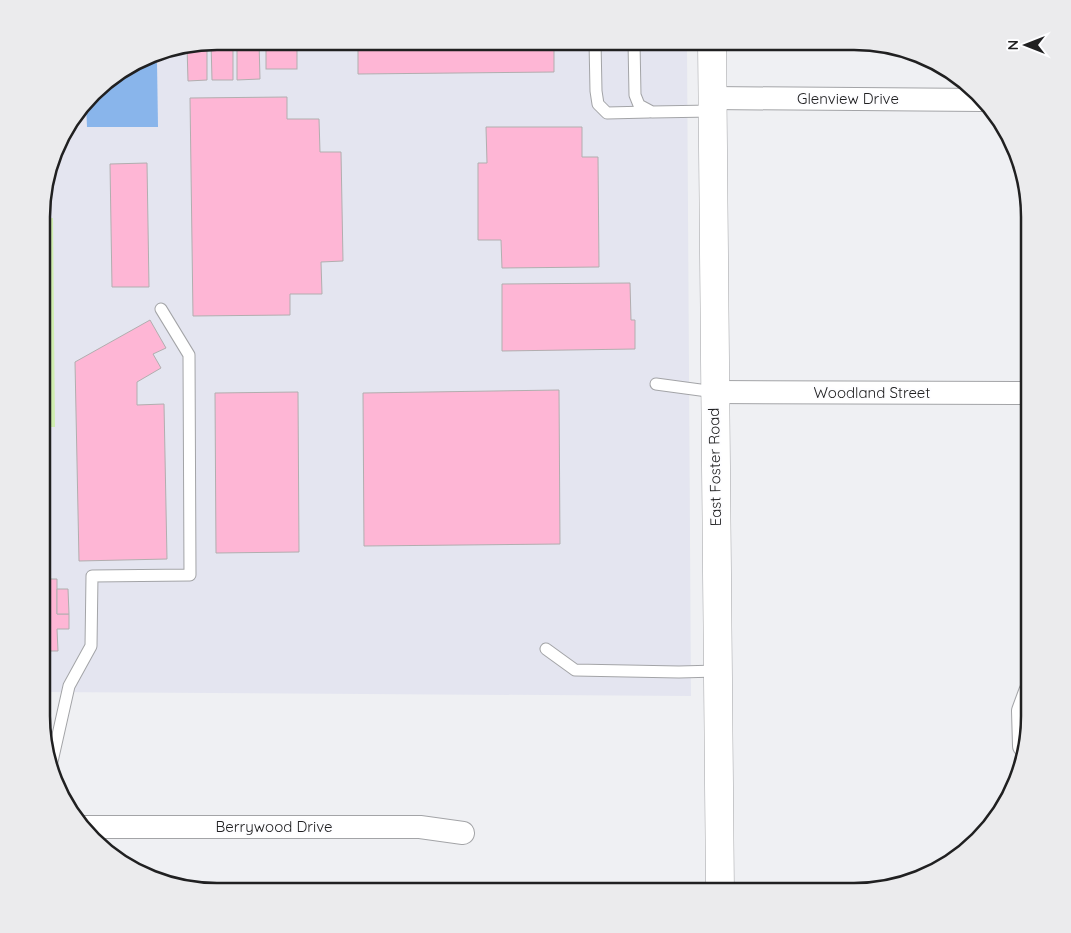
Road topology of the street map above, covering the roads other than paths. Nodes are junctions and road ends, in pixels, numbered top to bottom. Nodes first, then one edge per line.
1 (595, 50) edge
2 (634, 50) edge
3 (712, 50) edge
4 (973, 100) edge
5 (712, 105) junction
6 (652, 112) junction
7 (161, 309) dead end
8 (656, 384) dead end
9 (715, 392) junction
10 (1021, 393) edge
11 (546, 649) dead end
12 (717, 671) junction
13 (54, 751) edge
14 (92, 827) edge
15 (463, 833) dead end
16 (720, 883) edge

1 - 6 lane
2 - 6 lane
3 - 5 street, East Foster Road
4 - 5 street, Glenview Drive
5 - 6 lane
5 - 9 street, East Foster Road
7 - 13 lane
8 - 9 lane
9 - 10 street, Woodland Street
9 - 12 street, East Foster Road
11 - 12 lane
12 - 16 street, East Foster Road
14 - 15 street, Berrywood Drive

